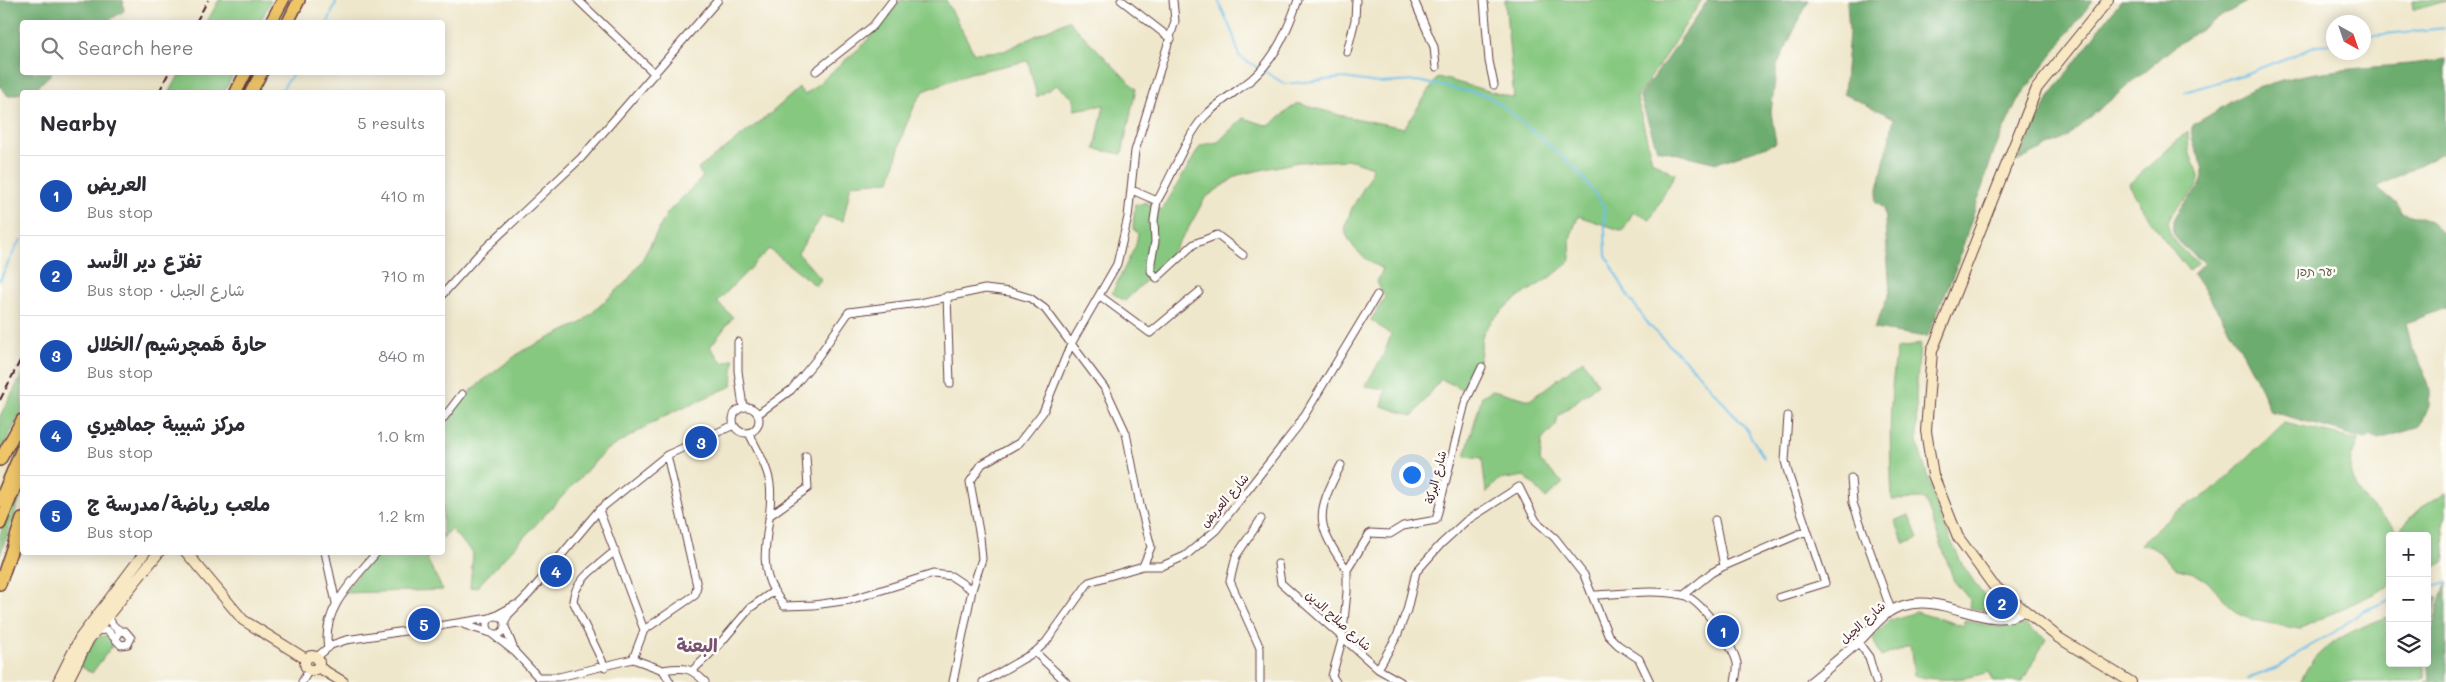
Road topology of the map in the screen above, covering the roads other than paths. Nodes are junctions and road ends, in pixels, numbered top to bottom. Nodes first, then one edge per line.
1 (283, 0) edge
2 (300, 0) edge
3 (578, 0) edge
4 (718, 0) edge
5 (893, 0) edge
6 (1121, 0) edge
7 (1173, 0) edge
8 (1298, 0) edge
9 (1356, 0) edge
10 (1414, 0) edge
11 (1484, 0) edge
12 (2108, 0) edge
13 (273, 20) edge
14 (289, 20) edge
15 (1171, 39) junction
16 (1347, 52) dead end
17 (1436, 67) dead end
18 (816, 71) dead end
19 (655, 74) junction
20 (244, 75) edge
21 (260, 75) edge
22 (1494, 85) dead end
23 (237, 90) edge
24 (252, 90) edge
25 (1132, 190) junction
26 (1157, 201) junction
27 (1242, 255) dead end
28 (445, 292) edge
29 (1198, 292) dead end
30 (947, 296) junction
31 (1100, 296) junction
32 (1377, 296) dead end
33 (738, 342) dead end
34 (1071, 344) junction
35 (1482, 368) dead end
36 (950, 384) dead end
37 (462, 394) dead end
38 (743, 407) junction
39 (758, 414) junction
40 (445, 416) edge
41 (1788, 416) dead end
42 (20, 424) edge
43 (734, 425) junction
44 (749, 433) junction
45 (20, 454) edge
46 (667, 454) junction
47 (806, 456) dead end
48 (0, 460) edge
49 (1341, 465) dead end
50 (20, 475) edge
51 (1851, 478) dead end
52 (0, 501) edge
53 (599, 510) junction
54 (769, 516) junction
55 (1261, 519) dead end
56 (1716, 520) dead end
57 (0, 524) edge
58 (20, 525) edge
59 (1806, 531) junction
60 (20, 537) edge
61 (615, 551) junction
62 (11, 553) junction
63 (143, 555) edge
64 (156, 555) edge
65 (188, 555) edge
66 (194, 555) edge
67 (326, 555) edge
68 (374, 555) edge
69 (1278, 564) dead end
70 (1143, 566) junction
71 (1724, 566) junction
72 (1347, 570) junction
73 (0, 584) edge
74 (972, 590) junction
75 (774, 591) junction
76 (529, 594) junction
77 (1593, 595) junction
78 (1684, 595) junction
79 (223, 597) junction
80 (1780, 597) dead end
81 (336, 603) junction
82 (1891, 610) junction
83 (2024, 612) junction
84 (109, 613) junction
85 (492, 617) junction
86 (460, 624) junction
87 (505, 624) junction
88 (644, 630) junction
89 (95, 631) junction
90 (122, 631) junction
91 (491, 633) junction
92 (116, 638) junction
93 (1342, 640) junction
94 (1858, 642) junction
95 (328, 648) junction
96 (515, 652) junction
97 (1035, 652) junction
98 (633, 659) junction
99 (313, 663) junction
100 (604, 667) junction
101 (1378, 669) junction
102 (664, 670) junction
103 (694, 670) junction
104 (58, 682) edge
105 (67, 682) edge
106 (302, 682) edge
107 (343, 682) edge
108 (670, 682) edge
109 (705, 682) edge
110 (953, 682) edge
111 (984, 682) edge
112 (1066, 682) edge
113 (1260, 682) edge
114 (1336, 682) edge
115 (1401, 682) edge
116 (1650, 682) edge
117 (1735, 682) edge
118 (1811, 682) edge
119 (1876, 682) edge
120 (2131, 682) edge

1 - 13 highway
2 - 14 highway
3 - 19 street
4 - 19 street
5 - 18 street
6 - 15 street
7 - 15 street
8 - 26 street
9 - 16 street
10 - 17 street
11 - 22 street
12 - 83 main road
15 - 25 street
19 - 28 street
20 - 23 highway
21 - 24 highway
25 - 26 street
25 - 31 street
26 - 27 street
29 - 31 street
30 - 34 street
30 - 36 street
30 - 39 street
31 - 34 street
32 - 70 street, شارع العريض
33 - 38 street
34 - 70 street
34 - 74 street
35 - 72 street, شارع البركة
37 - 40 street
38 - 39 street
38 - 43 street
39 - 44 street
41 - 59 street
42 - 48 highway
43 - 44 street
43 - 46 street
44 - 54 street
45 - 52 highway
46 - 53 street
46 - 88 street
47 - 54 street
49 - 72 street
50 - 57 highway
51 - 82 street
53 - 61 street
53 - 76 street
54 - 75 street
55 - 113 street
56 - 71 street
58 - 62 highway
59 - 71 street
59 - 80 street
60 - 62 highway
61 - 88 street
61 - 100 street
62 - 73 highway
63 - 104 main road
64 - 84 main road
65 - 79 main road
66 - 79 main road
67 - 81 street
68 - 81 street
69 - 93 street, شارع صلاح الدين
70 - 97 street, شارع العريض
71 - 78 street
72 - 93 street
74 - 75 street
74 - 110 street
75 - 103 street
76 - 85 street
76 - 87 street
77 - 78 street
77 - 101 street
77 - 116 street
78 - 117 street
79 - 99 main road
81 - 95 street
82 - 83 street, شارع الجبل
82 - 94 street, شارع الجبل
83 - 120 main road
84 - 89 main road
84 - 90 street
85 - 86 street
85 - 87 street
85 - 91 street
86 - 91 street
86 - 95 street
87 - 91 street
87 - 96 street
88 - 98 street
89 - 92 street
89 - 105 main road
90 - 92 street
90 - 92 street
91 - 96 street
93 - 101 street, شارع صلاح الدين
93 - 114 street
94 - 118 street, شارع الجبل
94 - 119 street
95 - 99 street
96 - 100 street
97 - 111 street, شارع العريض
97 - 112 street
98 - 100 street
98 - 102 street
99 - 106 street
99 - 107 main road
101 - 115 street, شارع صلاح الدين
102 - 103 street
102 - 108 street
103 - 109 street

